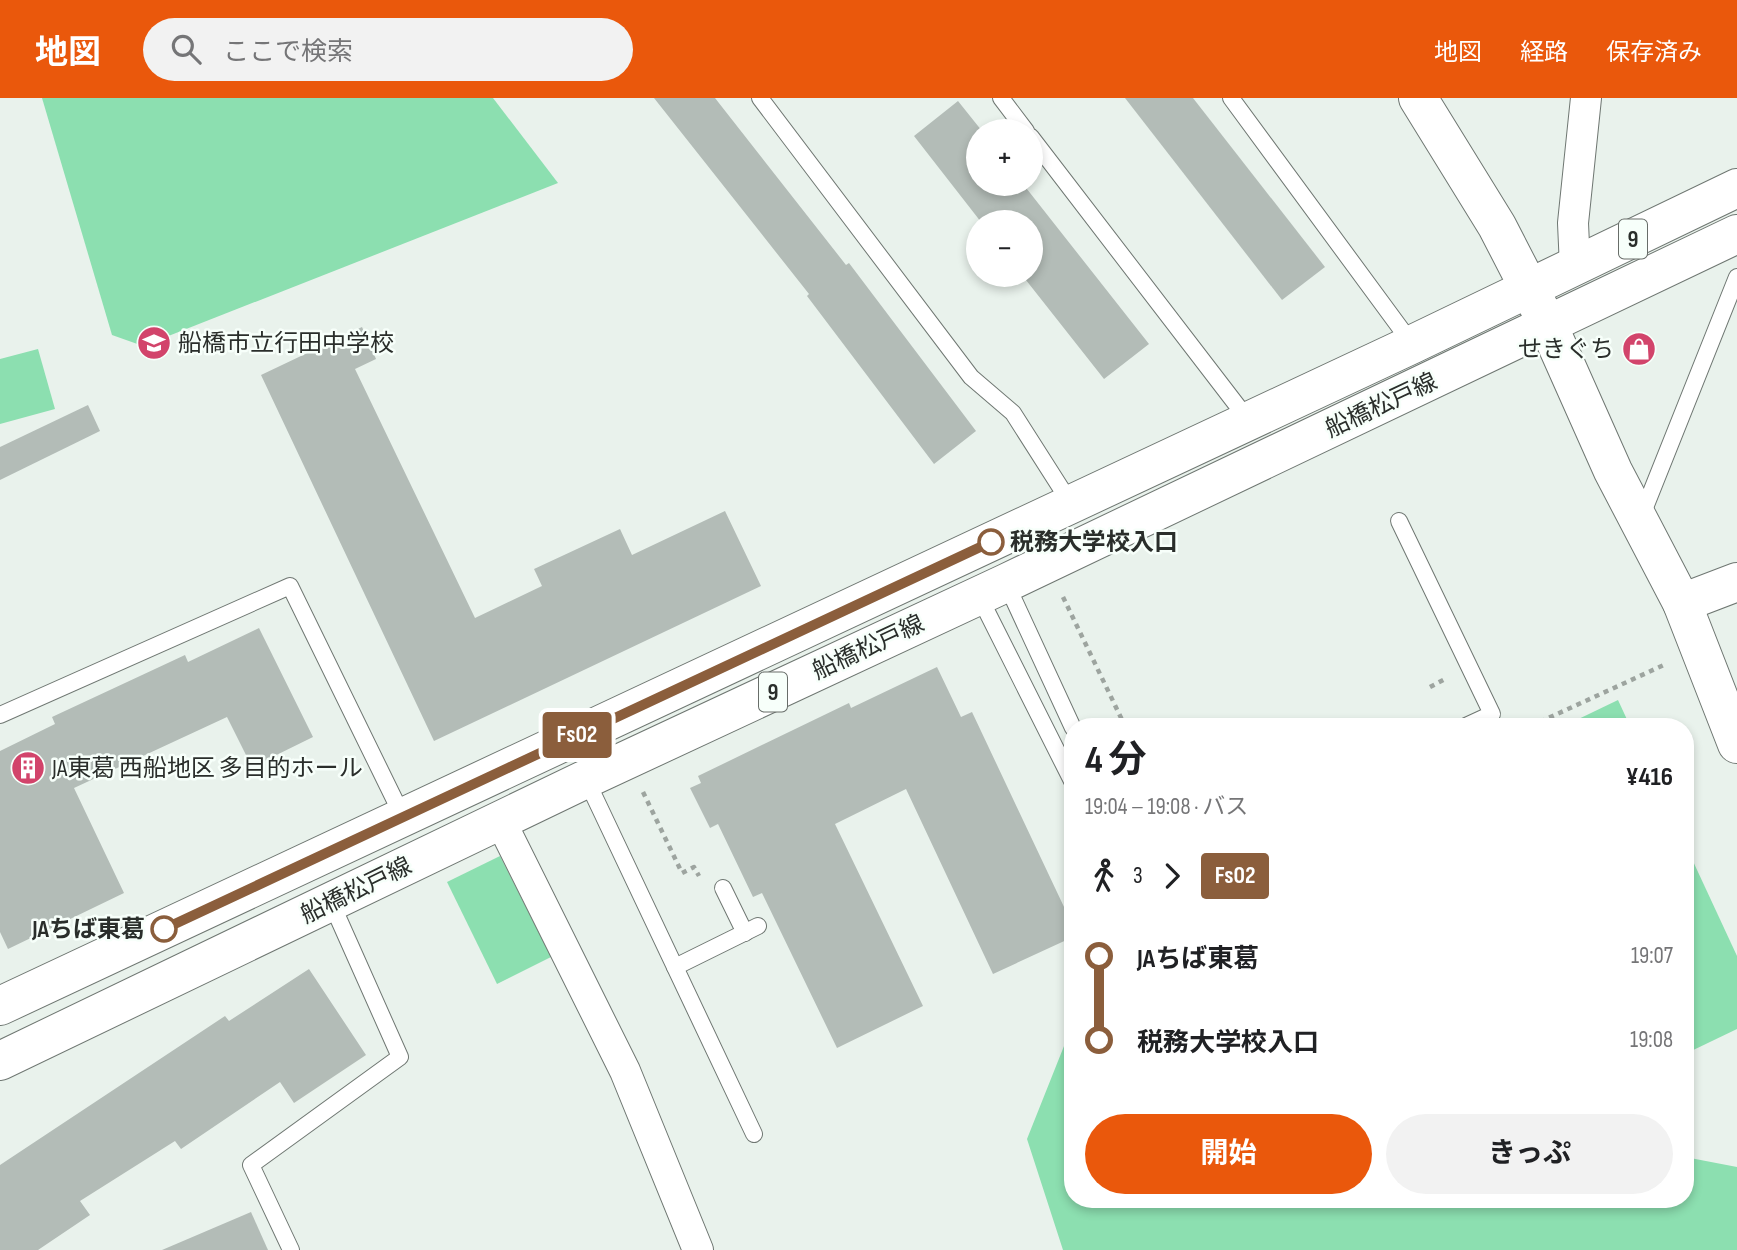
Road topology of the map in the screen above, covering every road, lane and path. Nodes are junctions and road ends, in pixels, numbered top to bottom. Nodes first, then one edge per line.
1 (760, 98) edge
2 (1001, 98) edge
3 (1231, 98) edge
4 (1418, 98) edge
5 (1586, 98) edge
6 (1017, 119) edge
7 (1043, 153) edge
8 (1737, 188) edge
9 (1737, 234) edge
10 (1575, 267) junction
11 (1737, 277) edge
12 (1529, 289) junction
13 (1548, 326) junction
14 (1413, 344) junction
15 (1249, 421) junction
16 (1070, 504) junction
17 (1399, 521) dead end
18 (1639, 521) junction
19 (1737, 582) edge
20 (993, 589) junction
21 (1059, 590) dead end
22 (1682, 603) junction
23 (1670, 662) dead end
24 (1454, 675) dead end
25 (1430, 687) dead end
26 (0, 715) edge
27 (1067, 718) edge
28 (1121, 718) edge
29 (1483, 718) edge
30 (1548, 718) edge
31 (1737, 744) edge
32 (1064, 761) edge
33 (586, 779) junction
34 (640, 785) dead end
35 (403, 817) junction
36 (500, 820) junction
37 (723, 888) joint
38 (331, 902) junction
39 (675, 967) junction
40 (0, 1006) edge
41 (0, 1061) edge
42 (754, 1135) dead end
43 (291, 1250) edge
44 (698, 1250) edge

1 - 16 lane
2 - 6 lane
3 - 14 lane
4 - 12 main road
5 - 10 street
7 - 15 lane
8 - 10 main road, 船橋松戸線 / 9
9 - 13 main road, 船橋松戸線 / 9
10 - 12 main road, 船橋松戸線 / 9
11 - 18 lane
12 - 13 main road
12 - 14 main road, 船橋松戸線 / 9
13 - 18 main road
13 - 20 main road, 船橋松戸線 / 9
14 - 15 main road, 船橋松戸線 / 9
15 - 16 main road, 船橋松戸線 / 9
16 - 35 main road, 船橋松戸線 / 9
17 - 29 lane
18 - 22 main road
19 - 22 main road
20 - 27 lane
20 - 32 lane
20 - 33 main road, 船橋松戸線 / 9
21 - 28 path
22 - 31 main road
23 - 30 path
24 - 25 path
26 - 35 lane
33 - 36 main road, 船橋松戸線 / 9
33 - 39 lane
34 - 37 path
35 - 40 main road, 船橋松戸線 / 9
36 - 38 main road, 船橋松戸線 / 9
36 - 44 street
37 - 39 lane
38 - 41 main road, 船橋松戸線 / 9
38 - 43 lane
39 - 42 lane

